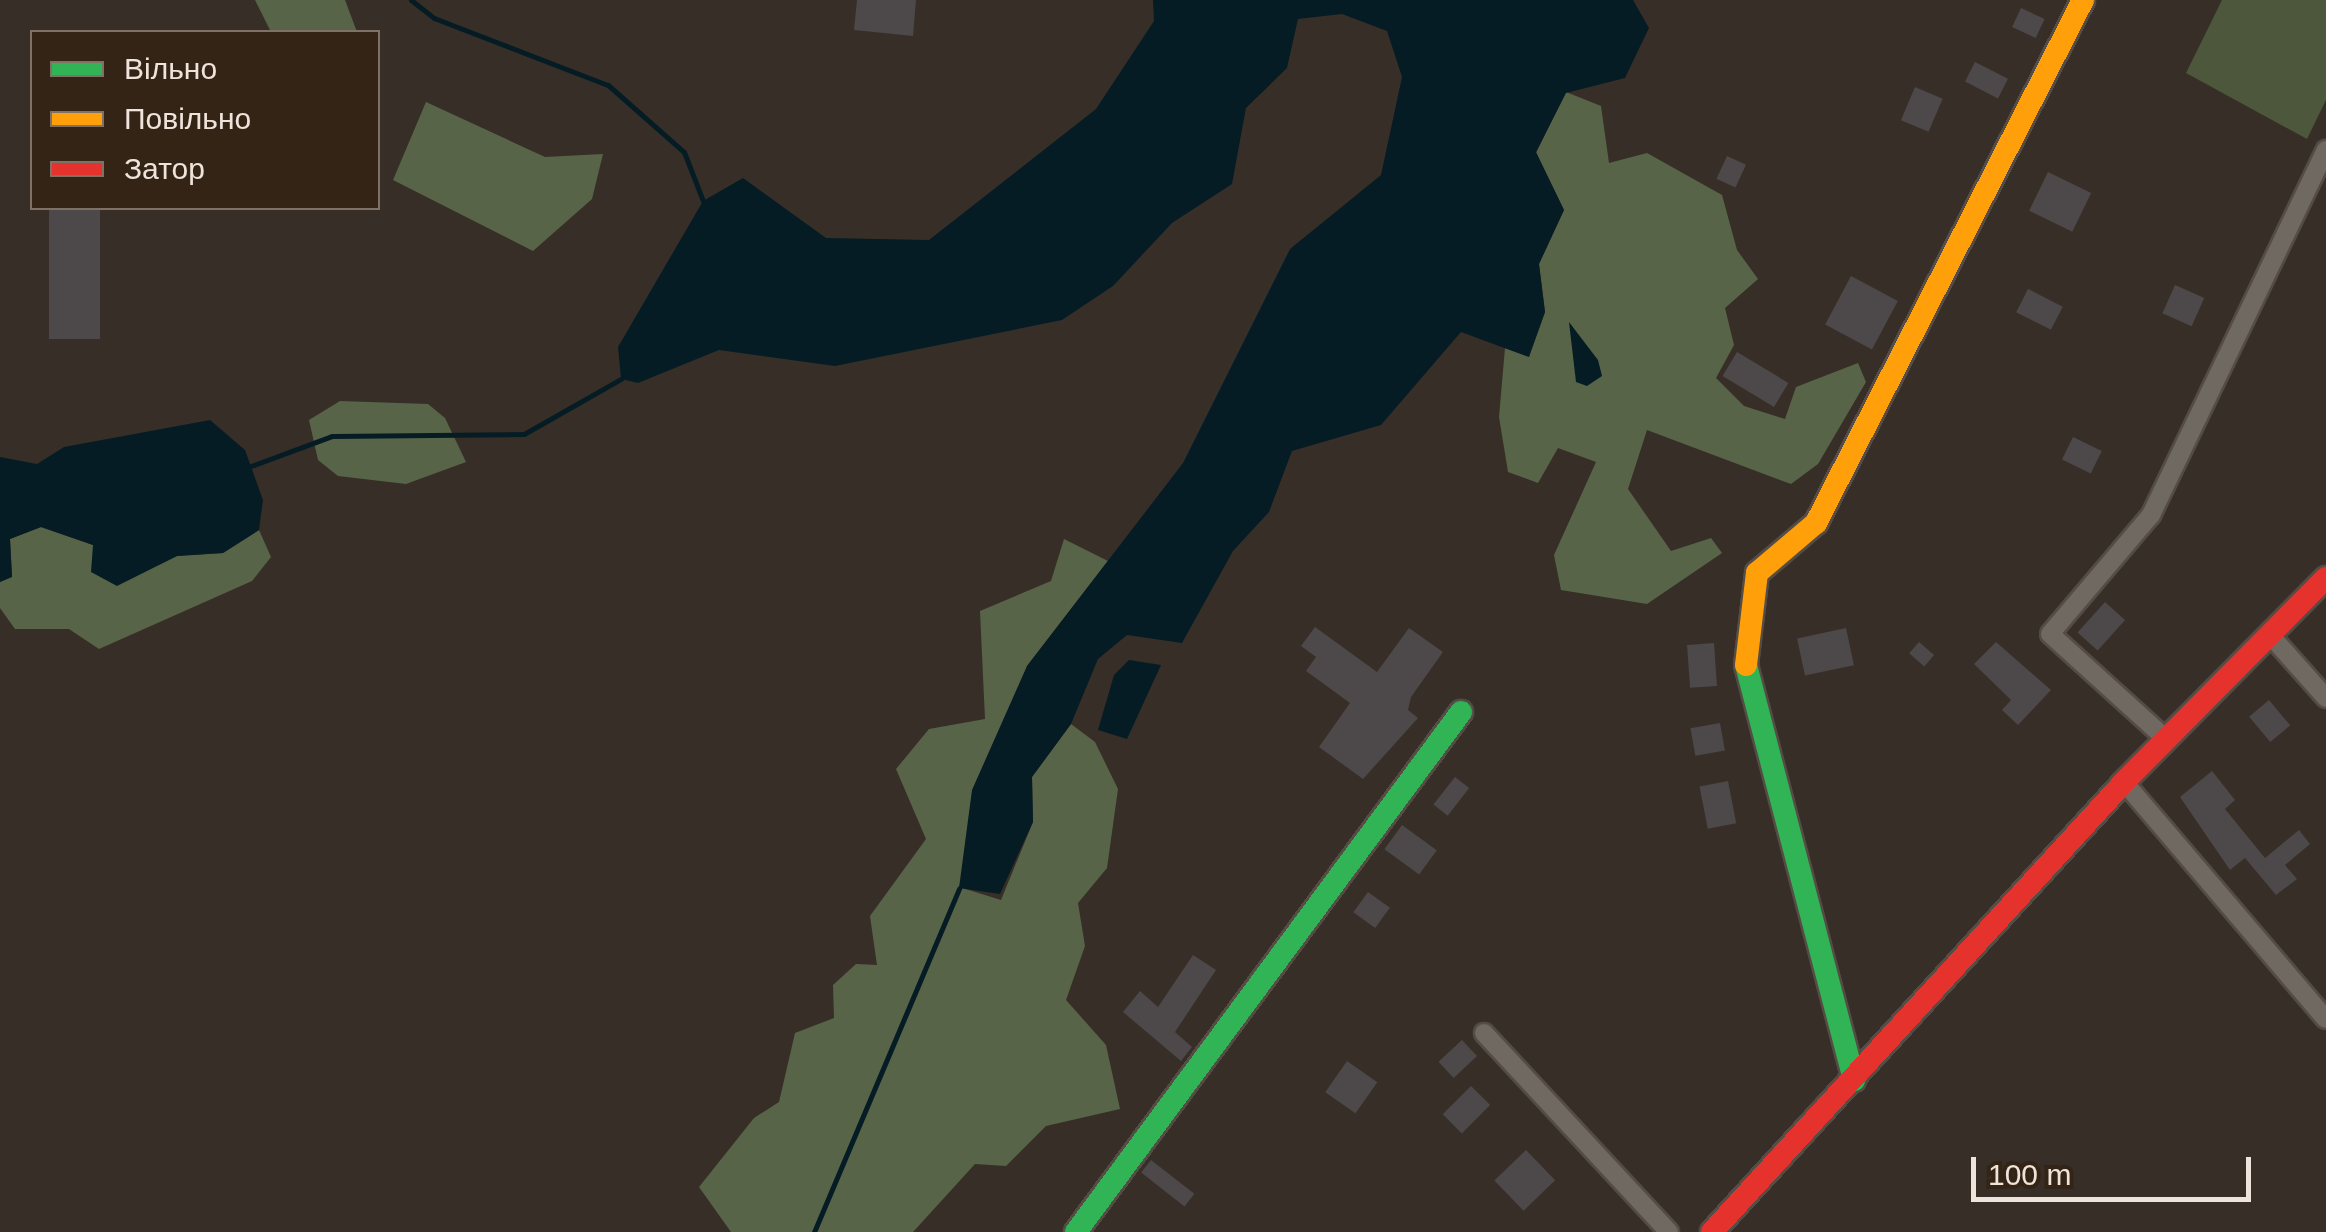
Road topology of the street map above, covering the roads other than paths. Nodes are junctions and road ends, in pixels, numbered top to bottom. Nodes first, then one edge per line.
1 (2083, 0) edge
2 (2326, 150) edge
3 (2326, 578) edge
4 (2271, 636) junction
5 (2326, 698) edge
6 (1461, 712) dead end
7 (2166, 739) junction
8 (2124, 782) junction
9 (2326, 1019) edge
10 (1484, 1033) dead end
11 (1854, 1080) junction
12 (1076, 1232) edge
13 (1669, 1232) edge
14 (1712, 1232) edge

1 - 11 street
2 - 7 street
3 - 4 street
4 - 5 street
4 - 7 street
6 - 12 street
7 - 8 street
8 - 9 street
8 - 11 street
10 - 13 street
11 - 14 street

